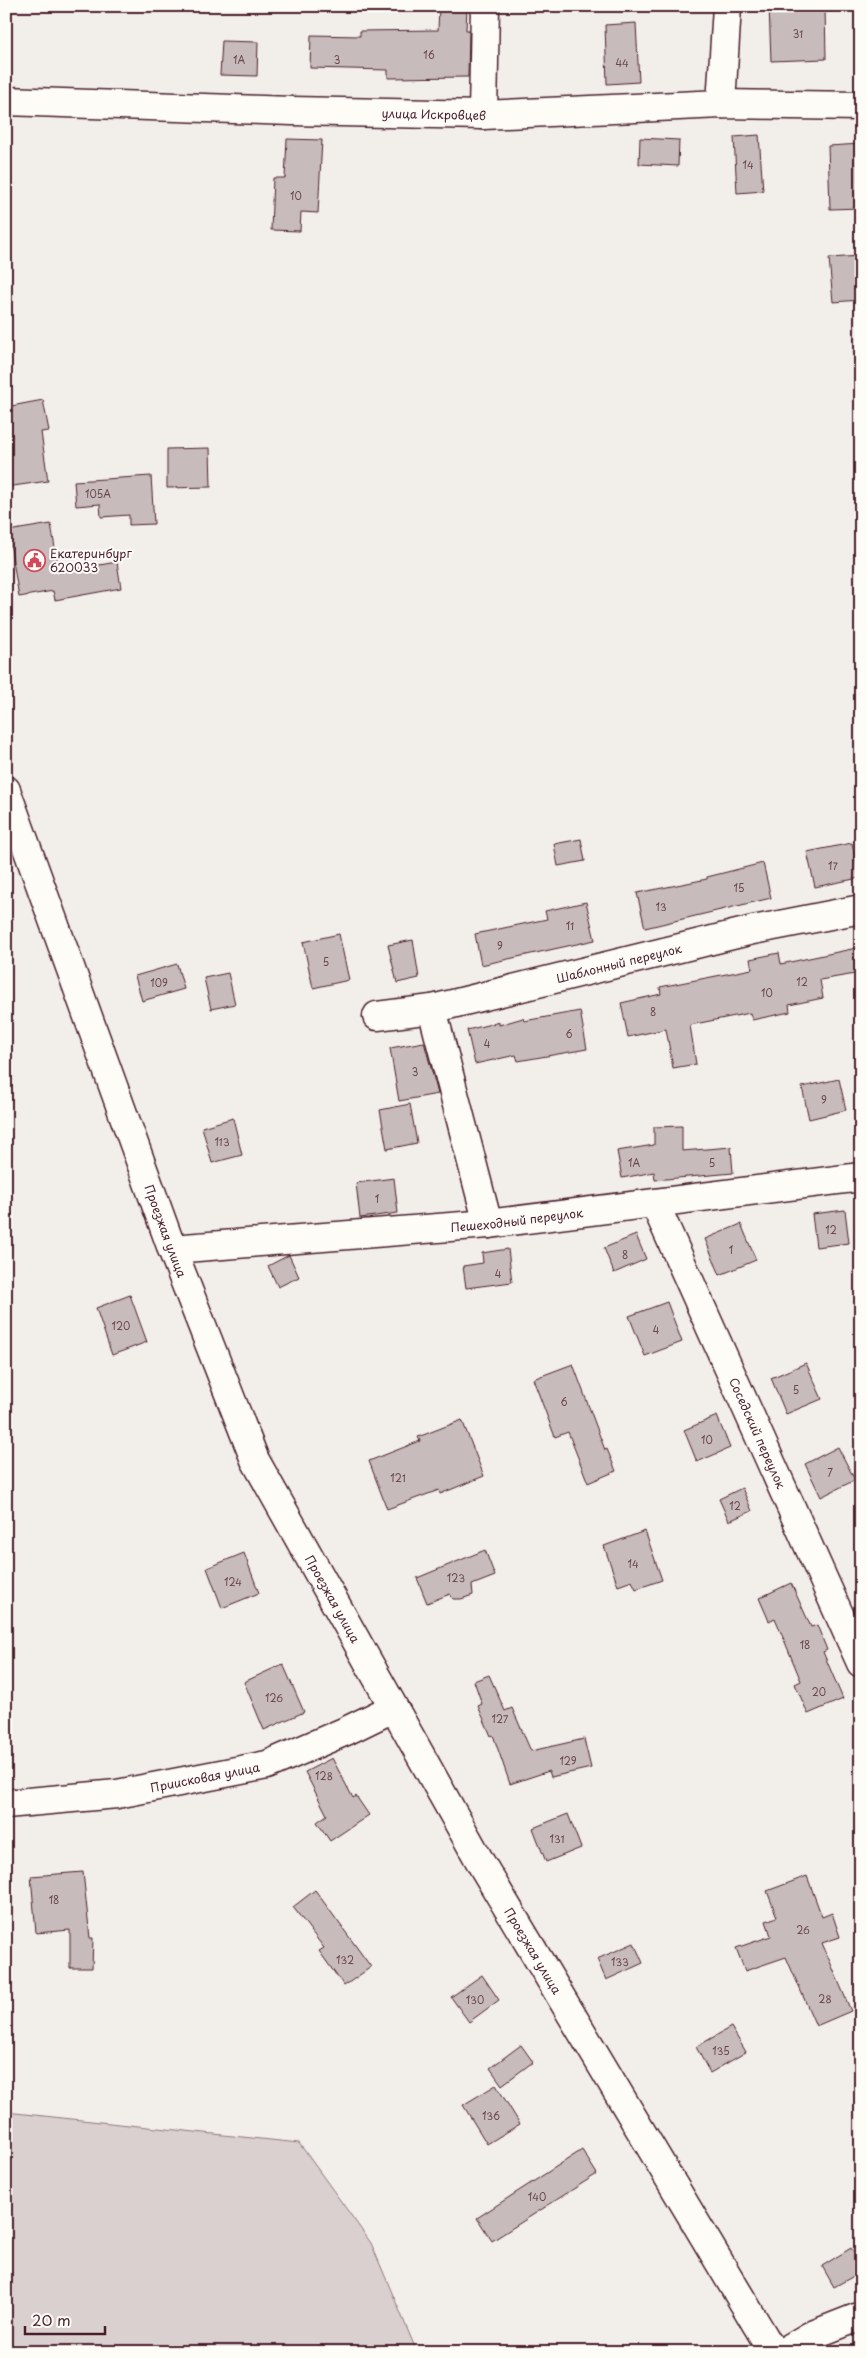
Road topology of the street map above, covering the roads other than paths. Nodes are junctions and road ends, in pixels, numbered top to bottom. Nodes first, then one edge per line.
1 (485, 6) edge
2 (727, 6) edge
3 (6, 100) edge
4 (721, 104) junction
5 (861, 106) edge
6 (483, 115) junction
7 (6, 790) edge
8 (861, 909) edge
9 (432, 1009) junction
10 (377, 1016) dead end
11 (861, 1177) edge
12 (655, 1204) junction
13 (488, 1224) junction
14 (172, 1249) junction
15 (861, 1663) edge
16 (394, 1708) junction
17 (6, 1804) edge
18 (861, 2316) edge
19 (774, 2352) edge
20 (782, 2352) edge

1 - 6 street
2 - 4 street
3 - 6 street, улица Искровцев
4 - 5 street, улица Искровцев
4 - 6 street, улица Искровцев
7 - 14 street, Проезжая улица
8 - 9 street, Шаблонный переулок
9 - 10 street, Шаблонный переулок
9 - 13 street
11 - 12 street, Пешеходный переулок
12 - 13 street, Пешеходный переулок
12 - 15 street, Соседский переулок
13 - 14 street, Пешеходный переулок
14 - 16 street, Проезжая улица
16 - 17 street, Приисковая улица
16 - 19 street, Проезжая улица
18 - 20 street

